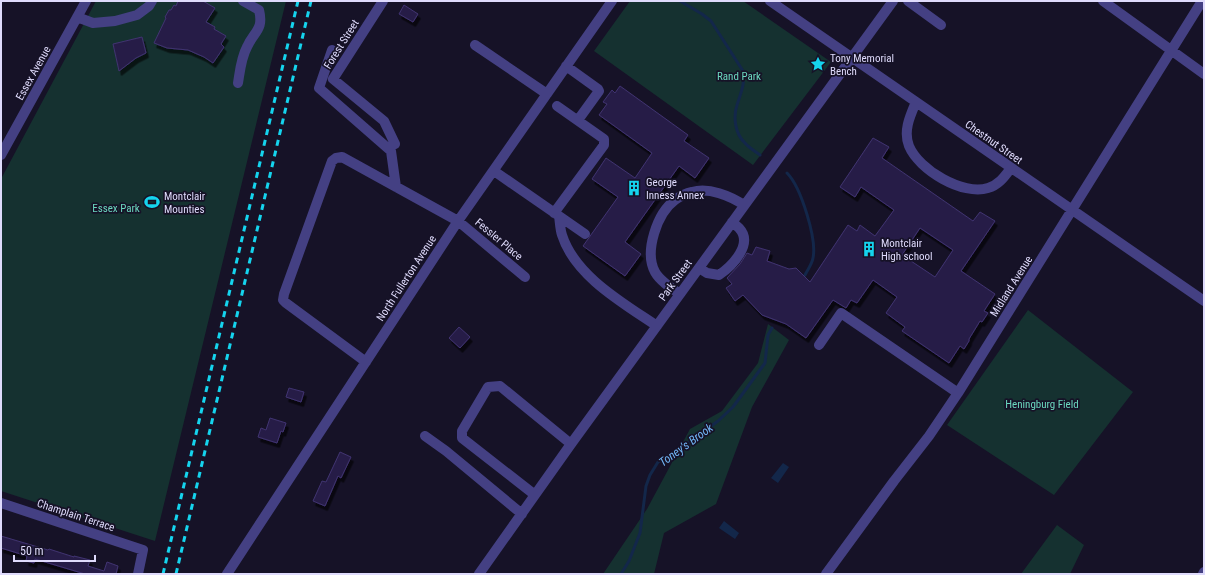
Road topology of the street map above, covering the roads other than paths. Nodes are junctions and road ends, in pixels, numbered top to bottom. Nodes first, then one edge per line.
1 (86, 1) edge
2 (152, 1) edge
3 (243, 1) edge
4 (383, 1) edge
5 (612, 1) edge
6 (770, 1) edge
7 (893, 1) edge
8 (908, 1) edge
9 (1103, 1) edge
10 (1202, 1) edge
11 (77, 17) junction
12 (941, 25) dead end
13 (474, 45) dead end
14 (332, 50) dead end
15 (1171, 51) junction
16 (852, 58) junction
17 (566, 66) junction
18 (1204, 74) edge
19 (238, 83) dead end
20 (547, 94) junction
21 (916, 102) junction
22 (557, 106) dead end
23 (578, 120) junction
24 (395, 144) dead end
25 (1, 156) edge
26 (1010, 168) junction
27 (494, 171) junction
28 (396, 187) junction
29 (744, 205) junction
30 (1072, 211) junction
31 (556, 214) junction
32 (458, 221) junction
33 (732, 222) junction
34 (585, 234) dead end
35 (699, 268) junction
36 (526, 276) dead end
37 (680, 294) junction
38 (1204, 301) edge
39 (657, 326) junction
40 (819, 345) dead end
41 (366, 362) junction
42 (958, 393) junction
43 (425, 436) dead end
44 (571, 444) junction
45 (535, 495) junction
46 (1, 503) edge
47 (522, 514) junction
48 (138, 574) edge
49 (227, 574) edge
50 (479, 574) edge
51 (826, 574) edge

1 - 11 street, Essex Avenue
2 - 11 street
3 - 19 street
4 - 24 street, Forest Street
5 - 17 street, North Fullerton Avenue
6 - 16 street, Chestnut Street
7 - 16 street, Park Street
8 - 12 street
9 - 15 street
10 - 15 street, Midland Avenue
11 - 25 street, Essex Avenue
13 - 20 street
14 - 28 street
15 - 18 street
15 - 30 street, Midland Avenue
16 - 21 street, Chestnut Street
16 - 29 street, Park Street
17 - 20 street, North Fullerton Avenue
17 - 23 street
20 - 27 street, North Fullerton Avenue
21 - 26 street, Chestnut Street
21 - 26 street
22 - 23 street
23 - 31 street
26 - 30 street, Chestnut Street
27 - 31 street
27 - 32 street, North Fullerton Avenue
28 - 32 street, Fessler Place
28 - 41 street, Fessler Place
29 - 33 street, Park Street
29 - 37 street
30 - 38 street, Chestnut Street
30 - 42 street, Midland Avenue
31 - 34 street
31 - 39 street
32 - 36 street, Fessler Place
32 - 41 street, North Fullerton Avenue
33 - 35 street, Park Street
33 - 35 street
35 - 37 street, Park Street
37 - 39 street, Park Street
39 - 44 street, Park Street
40 - 42 street
41 - 49 street, North Fullerton Avenue
42 - 51 street, Midland Avenue
43 - 47 street
44 - 45 street, Park Street
44 - 45 street
45 - 47 street, Park Street
46 - 48 street, Champlain Terrace
47 - 50 street, Park Street

